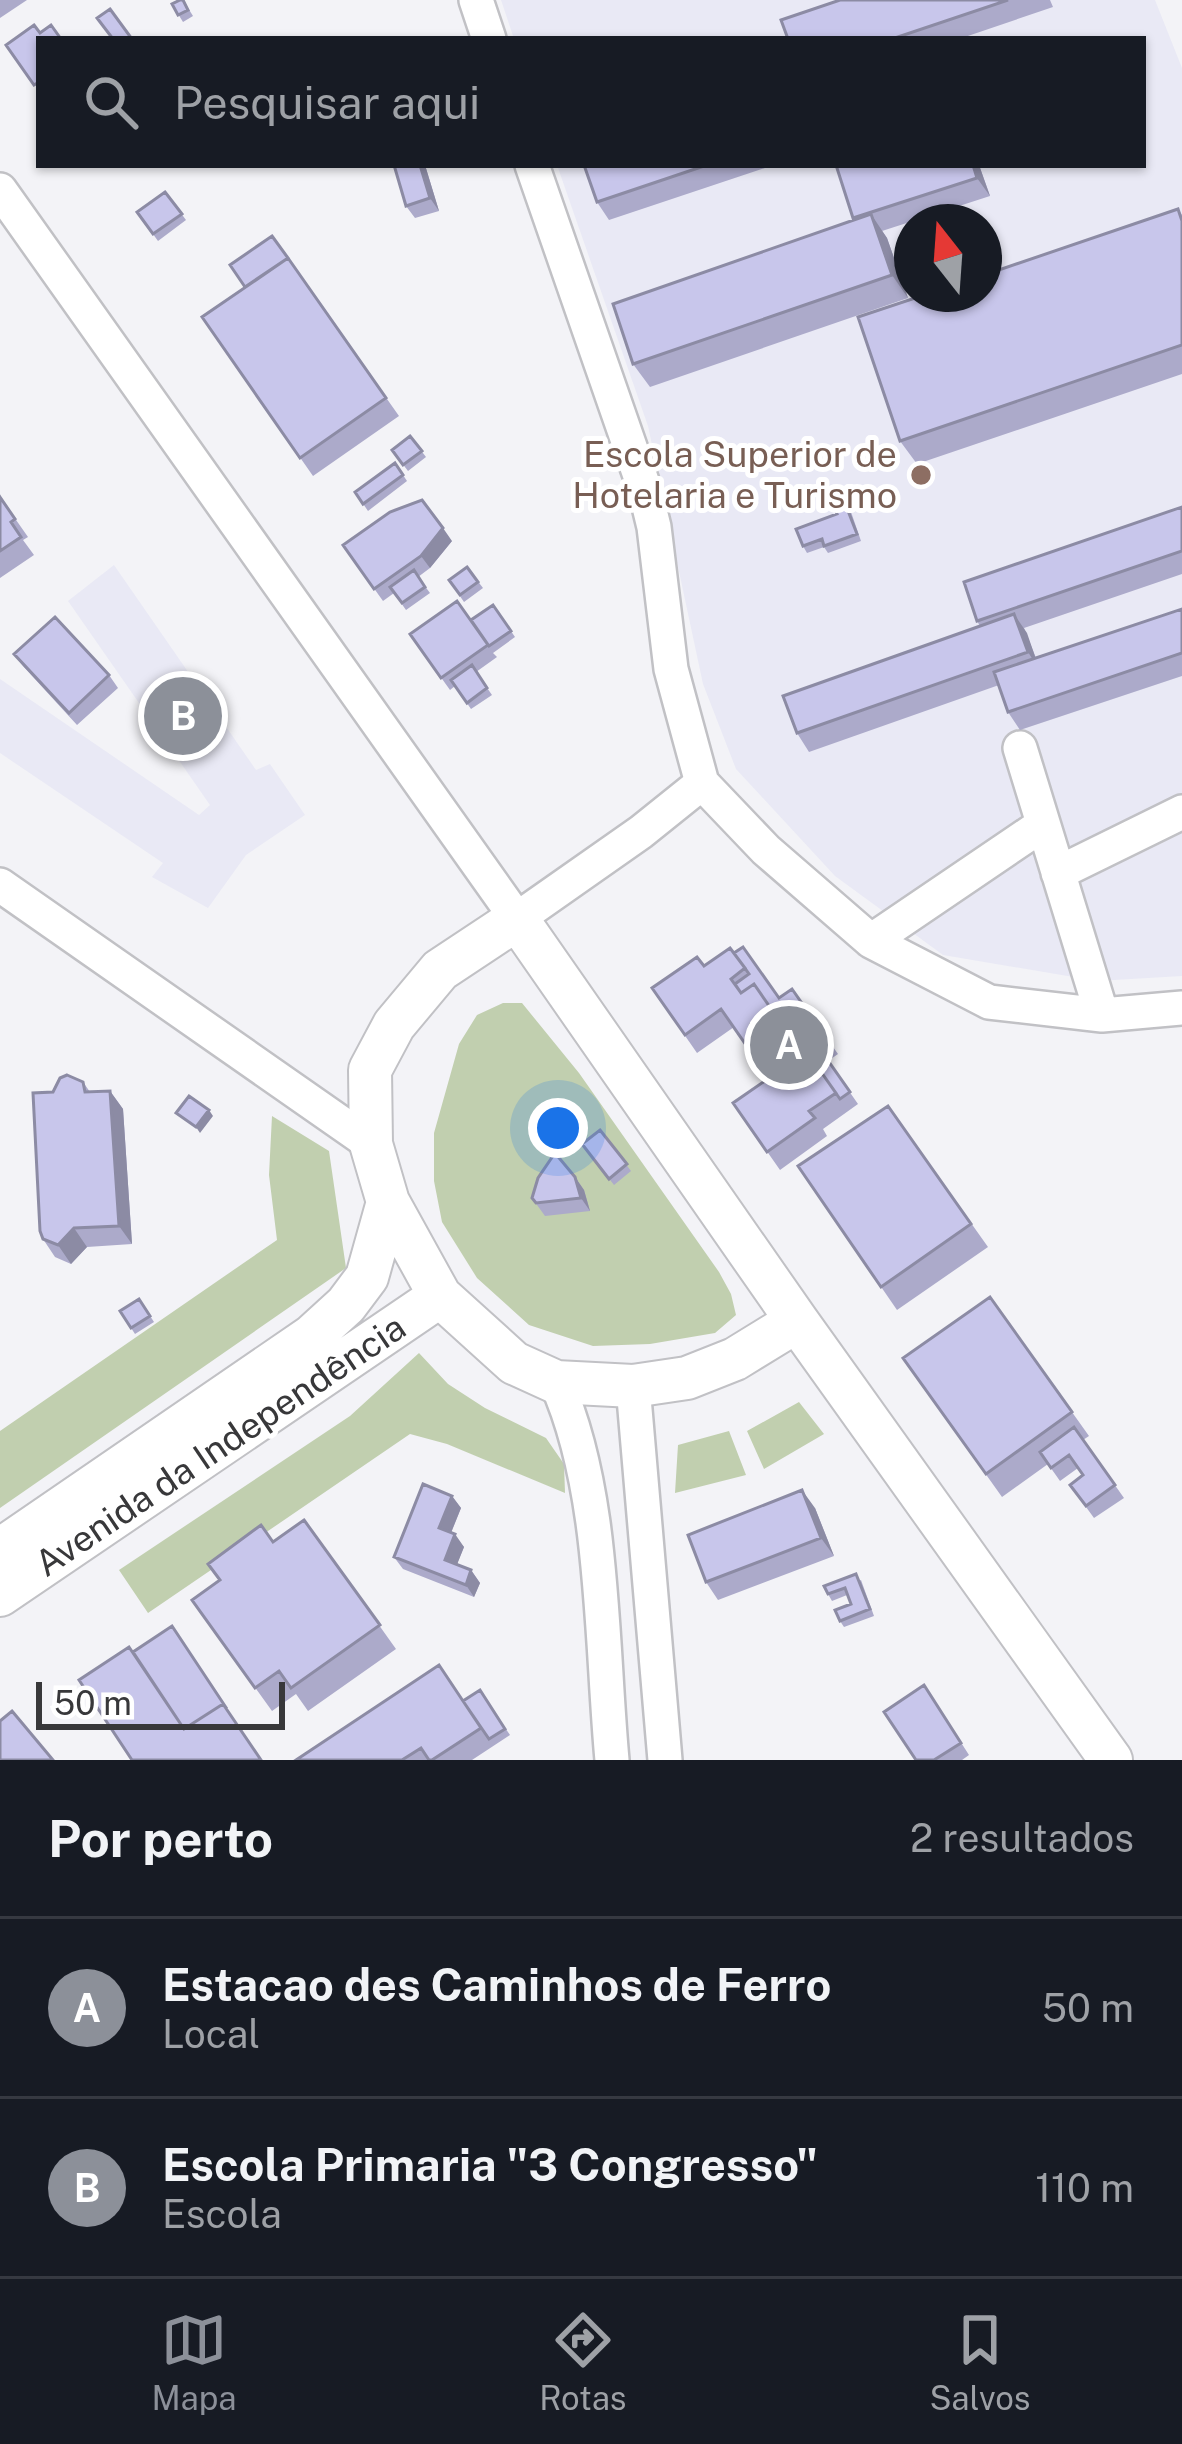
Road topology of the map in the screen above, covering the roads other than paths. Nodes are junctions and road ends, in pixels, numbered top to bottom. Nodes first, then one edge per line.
1 (476, 0) edge
2 (488, 36) edge
3 (533, 168) edge
4 (0, 190) edge
5 (1020, 748) dead end
6 (702, 783) junction
7 (1182, 812) edge
8 (1042, 825) junction
9 (1058, 873) junction
10 (0, 885) edge
11 (518, 919) junction
12 (871, 941) junction
13 (1182, 1008) edge
14 (1102, 1015) junction
15 (371, 1144) junction
16 (388, 1202) junction
17 (440, 1296) junction
18 (797, 1321) junction
19 (556, 1382) junction
20 (633, 1387) junction
21 (0, 1550) edge
22 (0, 1595) edge
23 (612, 1760) edge
24 (665, 1760) edge
25 (1111, 1760) edge

1 - 2 street
3 - 6 street
4 - 11 street
5 - 8 street
6 - 11 street
6 - 12 street
7 - 9 street
8 - 9 street
8 - 12 street
9 - 14 street
10 - 15 street
11 - 15 main road
11 - 18 main road
12 - 14 street
13 - 14 street
15 - 16 main road
16 - 17 main road
16 - 21 main road, Avenida da Independência
17 - 19 main road
17 - 22 main road, Avenida da Independência
18 - 20 main road
18 - 25 main road
19 - 20 main road
19 - 23 street
20 - 24 street

